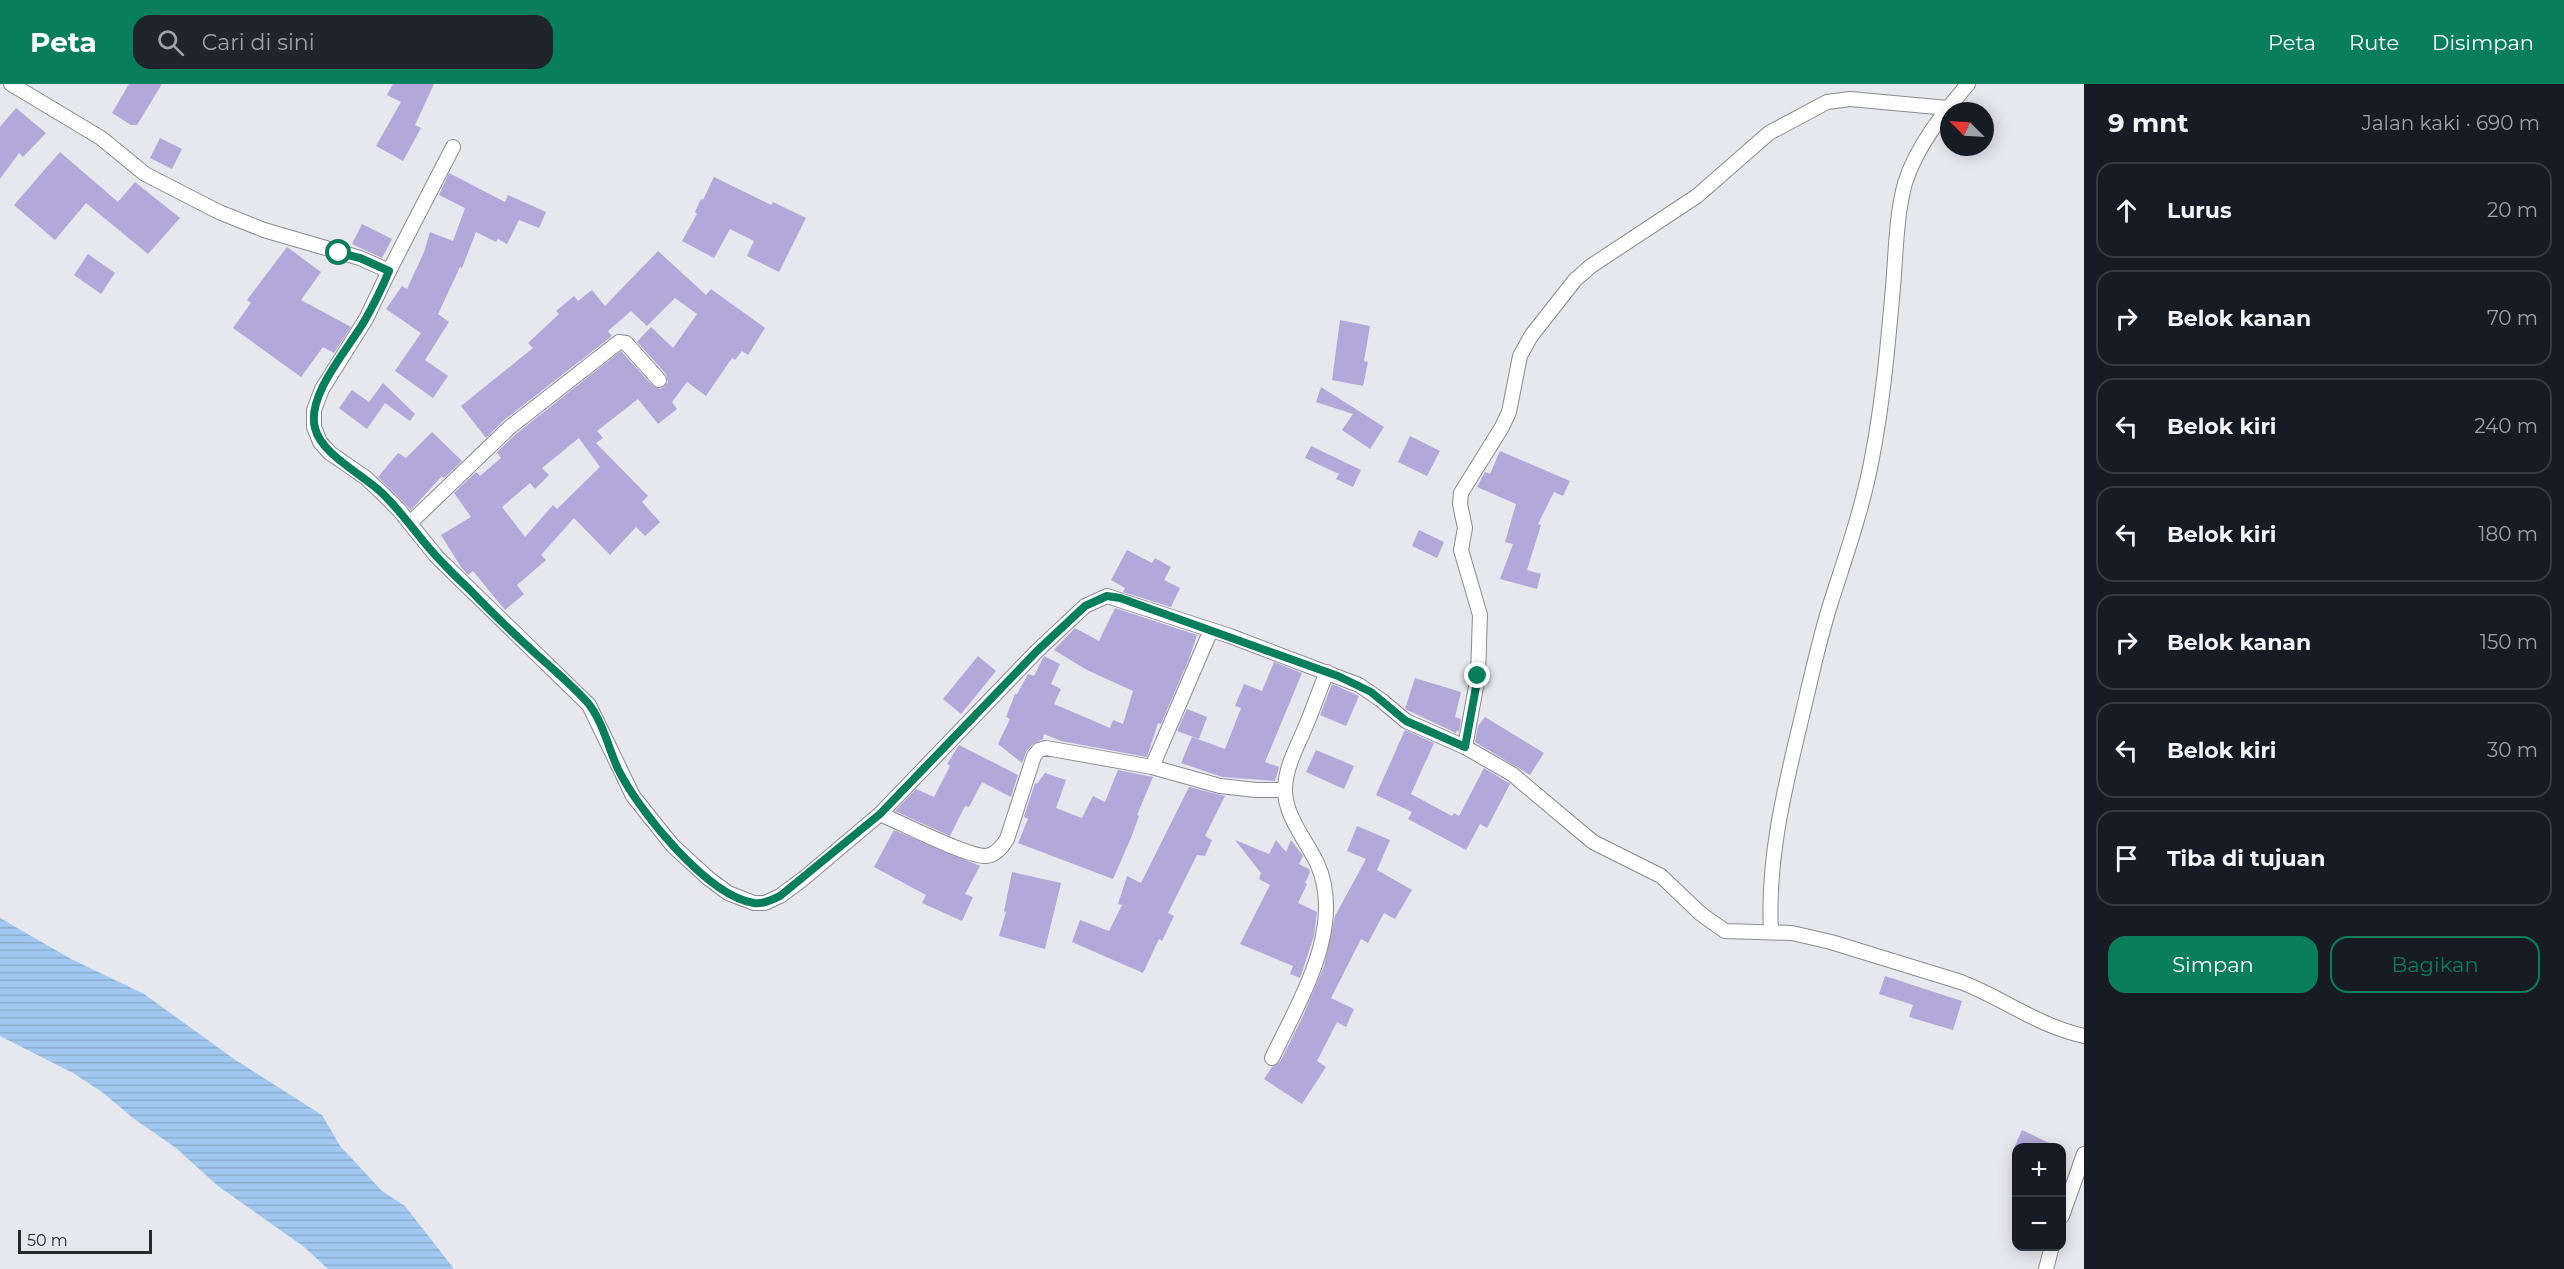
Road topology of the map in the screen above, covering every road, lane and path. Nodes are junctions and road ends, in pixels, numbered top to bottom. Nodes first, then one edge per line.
1 (11, 84) edge
2 (1968, 84) edge
3 (1953, 102) edge
4 (1940, 107) edge
5 (1940, 120) edge
6 (453, 147) dead end
7 (389, 271) junction
8 (659, 380) dead end
9 (410, 523) junction
10 (1211, 630) junction
11 (1327, 672) junction
12 (1465, 747) junction
13 (1152, 767) junction
14 (1285, 790) junction
15 (880, 814) junction
16 (1771, 931) junction
17 (2084, 1036) edge
18 (1272, 1058) dead end
19 (2084, 1154) edge
20 (2066, 1203) edge
21 (2051, 1251) edge
22 (2046, 1269) edge

1 - 7 street
2 - 3 street
4 - 12 street
5 - 16 street
6 - 7 street
7 - 9 street
8 - 9 street
9 - 15 street
10 - 11 street
10 - 13 street
10 - 15 street
11 - 12 street
11 - 14 street
12 - 16 street
13 - 14 street
13 - 15 street
14 - 18 street
16 - 17 street
19 - 20 street
21 - 22 street

